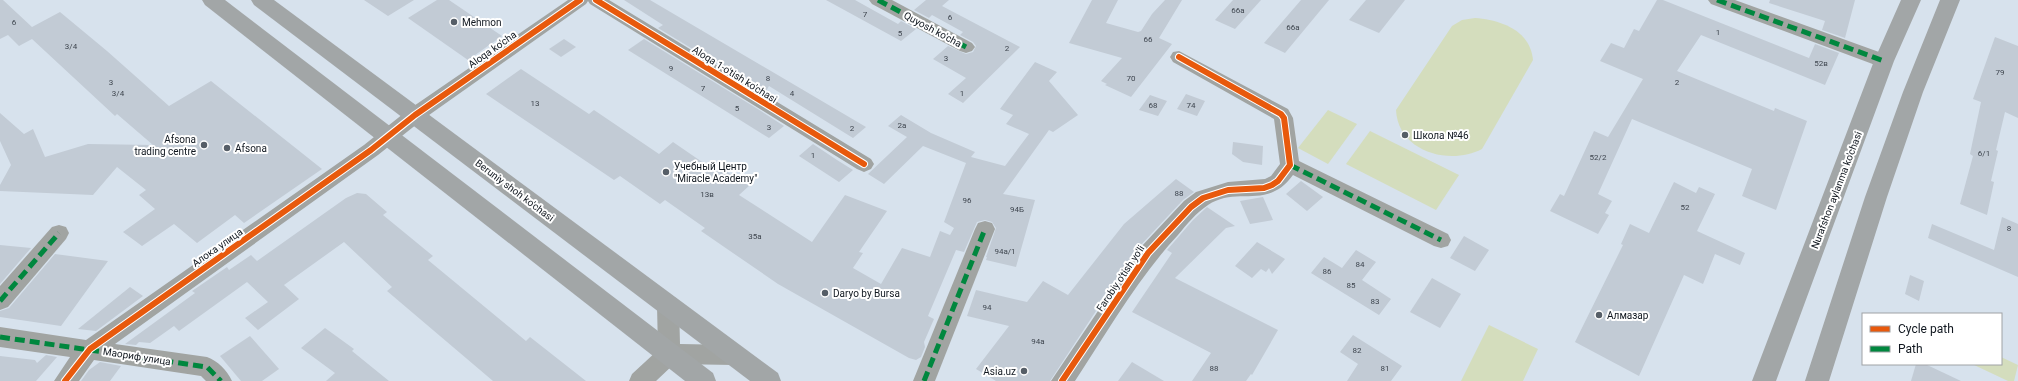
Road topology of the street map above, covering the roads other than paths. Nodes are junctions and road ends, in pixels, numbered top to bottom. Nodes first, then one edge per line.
1 (212, 0) edge
2 (261, 0) edge
3 (580, 0) edge
4 (596, 0) edge
5 (878, 0) edge
6 (1717, 0) edge
7 (1911, 0) edge
8 (1950, 0) edge
9 (966, 47) dead end
10 (1179, 56) dead end
11 (1884, 61) junction
12 (415, 115) junction
13 (388, 137) junction
14 (864, 164) dead end
15 (1290, 165) junction
16 (985, 229) dead end
17 (59, 233) dead end
18 (1441, 240) dead end
19 (0, 301) edge
20 (668, 305) junction
21 (0, 337) edge
22 (90, 349) junction
23 (669, 354) junction
24 (734, 355) junction
25 (66, 381) edge
26 (221, 381) edge
27 (640, 381) edge
28 (704, 381) edge
29 (769, 381) edge
30 (924, 381) edge
31 (1062, 381) edge
32 (1764, 381) edge
33 (1818, 381) edge

1 - 13 main road
2 - 12 main road, Beruniy shoh ko'chasi
3 - 12 street, Aloqa ko'cha
4 - 14 street, Aloqa 1-o'tish ko'chasi
5 - 9 street, Quyosh ko'cha
6 - 11 street
7 - 11 main road, Nurafshon aylanma ko'chasi
8 - 33 main road
10 - 15 street
11 - 32 main road, Nurafshon aylanma ko'chasi
12 - 13 street, Aloqa ko'cha
12 - 20 main road, Beruniy shoh ko'chasi
13 - 22 street, Алока улица
13 - 23 main road
15 - 18 street
15 - 31 street, Farobiy o'tish yo'li
16 - 30 street
17 - 19 street
20 - 23 street
20 - 24 main road, Beruniy shoh ko'chasi
21 - 22 street, Маориф улица
22 - 25 street, Алока улица
22 - 26 street, Маориф улица
23 - 24 street
23 - 27 street
23 - 28 main road
24 - 29 main road, Beruniy shoh ko'chasi

